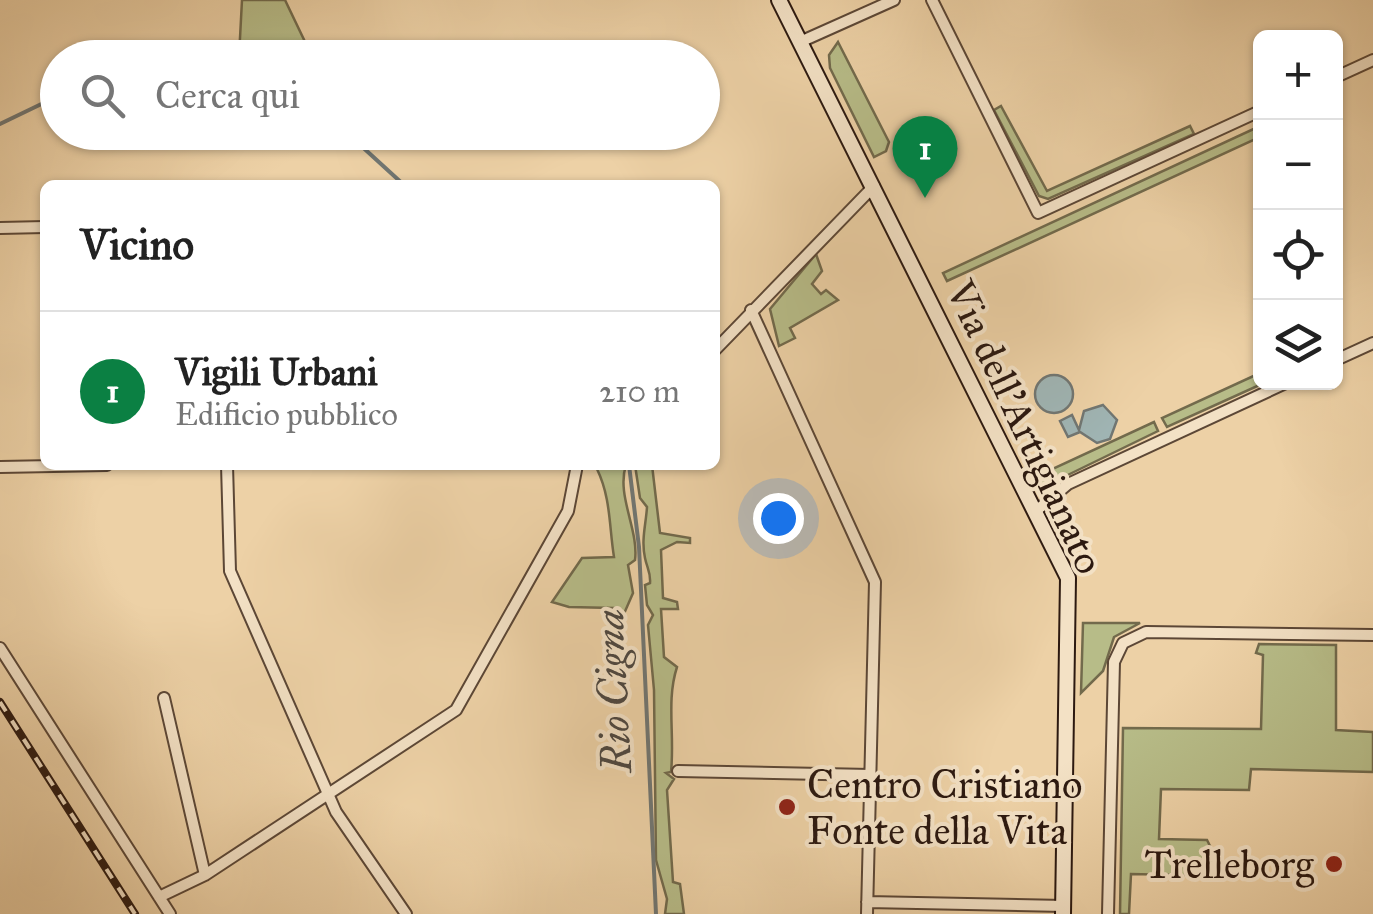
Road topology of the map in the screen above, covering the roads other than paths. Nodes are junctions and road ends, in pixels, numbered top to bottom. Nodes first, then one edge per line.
1 (779, 0) edge
2 (894, 0) edge
3 (932, 0) edge
4 (800, 42) junction
5 (1373, 60) edge
6 (1343, 74) edge
7 (1253, 114) edge
8 (874, 186) junction
9 (40, 227) edge
10 (0, 228) edge
11 (751, 310) junction
12 (1373, 343) edge
13 (720, 344) edge
14 (1343, 357) edge
15 (1271, 390) edge
16 (40, 466) edge
17 (0, 467) edge
18 (227, 470) edge
19 (575, 470) edge
20 (1036, 512) junction
21 (1373, 636) edge
22 (0, 648) edge
23 (164, 698) dead end
24 (678, 771) dead end
25 (870, 775) junction
26 (329, 795) junction
27 (205, 875) junction
28 (159, 897) junction
29 (867, 908) edge
30 (1064, 910) edge
31 (170, 914) edge
32 (406, 914) edge
33 (1108, 914) edge

1 - 4 street, Via dell'Artigianato
2 - 4 street
3 - 7 street
4 - 8 street, Via dell'Artigianato
5 - 6 street
8 - 11 street
8 - 20 street, Via dell'Artigianato
9 - 10 street
11 - 13 street
11 - 25 street
12 - 14 street
15 - 20 street
16 - 17 street
18 - 26 street
19 - 26 street
20 - 30 street, Via dell'Artigianato
21 - 33 street
22 - 28 street
23 - 27 street
24 - 25 street
25 - 29 street
26 - 27 street
26 - 32 street
27 - 28 street
28 - 31 street
29 - 30 street

